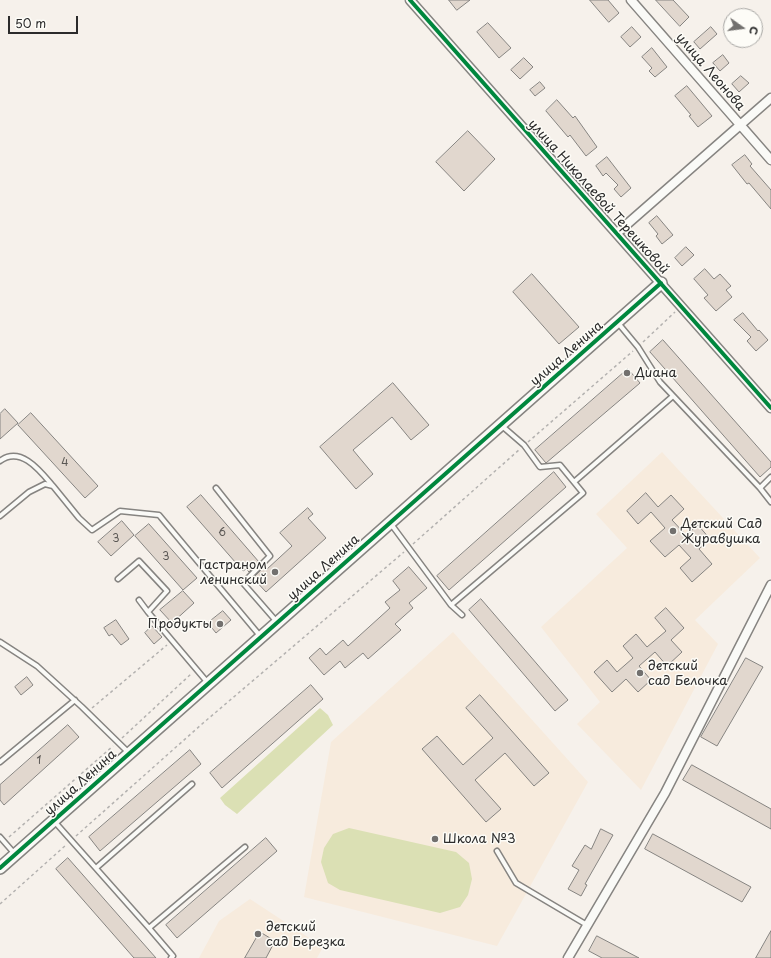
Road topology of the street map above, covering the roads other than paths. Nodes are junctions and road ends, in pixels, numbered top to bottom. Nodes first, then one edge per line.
1 (410, 0) edge
2 (631, 0) edge
3 (771, 98) edge
4 (741, 125) junction
5 (771, 160) edge
6 (617, 234) junction
7 (661, 283) junction
8 (618, 322) junction
9 (673, 396) junction
10 (771, 408) edge
11 (501, 425) junction
12 (0, 461) edge
13 (771, 477) edge
14 (574, 482) junction
15 (53, 486) junction
16 (216, 488) dead end
17 (760, 488) junction
18 (771, 502) edge
19 (0, 516) edge
20 (390, 523) junction
21 (118, 579) dead end
22 (771, 585) edge
23 (139, 600) dead end
24 (451, 605) junction
25 (148, 612) junction
26 (462, 615) dead end
27 (277, 623) junction
28 (261, 637) junction
29 (0, 642) edge
30 (209, 683) junction
31 (75, 700) junction
32 (129, 754) junction
33 (0, 762) edge
34 (192, 784) dead end
35 (54, 820) junction
36 (0, 837) edge
37 (245, 847) dead end
38 (497, 851) dead end
39 (15, 854) junction
40 (0, 868) edge
41 (96, 868) junction
42 (587, 926) junction
43 (149, 928) junction
44 (171, 958) edge
45 (568, 958) edge

1 - 6 street, улица Николаевой Терешковой
2 - 4 street, улица Леонова
3 - 4 street
4 - 5 street, улица Леонова
4 - 6 street
6 - 7 street, улица Николаевой Терешковой
7 - 8 street, улица Ленина
7 - 10 street, улица Николаевой Терешковой
8 - 9 lane
8 - 11 street, улица Ленина
9 - 14 lane
9 - 17 lane
11 - 14 lane
11 - 20 street, улица Ленина
12 - 15 lane
13 - 17 lane
14 - 24 lane
15 - 19 lane
15 - 28 lane
16 - 27 lane
17 - 18 lane
20 - 24 lane
20 - 27 street, улица Ленина
21 - 25 lane
22 - 42 street
23 - 25 lane
24 - 26 lane
25 - 30 lane
27 - 28 street, улица Ленина
28 - 30 street, улица Ленина
29 - 31 lane
30 - 32 street, улица Ленина
31 - 32 lane
31 - 33 lane
32 - 35 street, улица Ленина
34 - 41 lane
35 - 39 street, улица Ленина
35 - 41 lane
36 - 39 lane
37 - 43 lane
38 - 42 lane
39 - 40 street, улица Ленина
41 - 43 lane
42 - 45 street
43 - 44 lane

